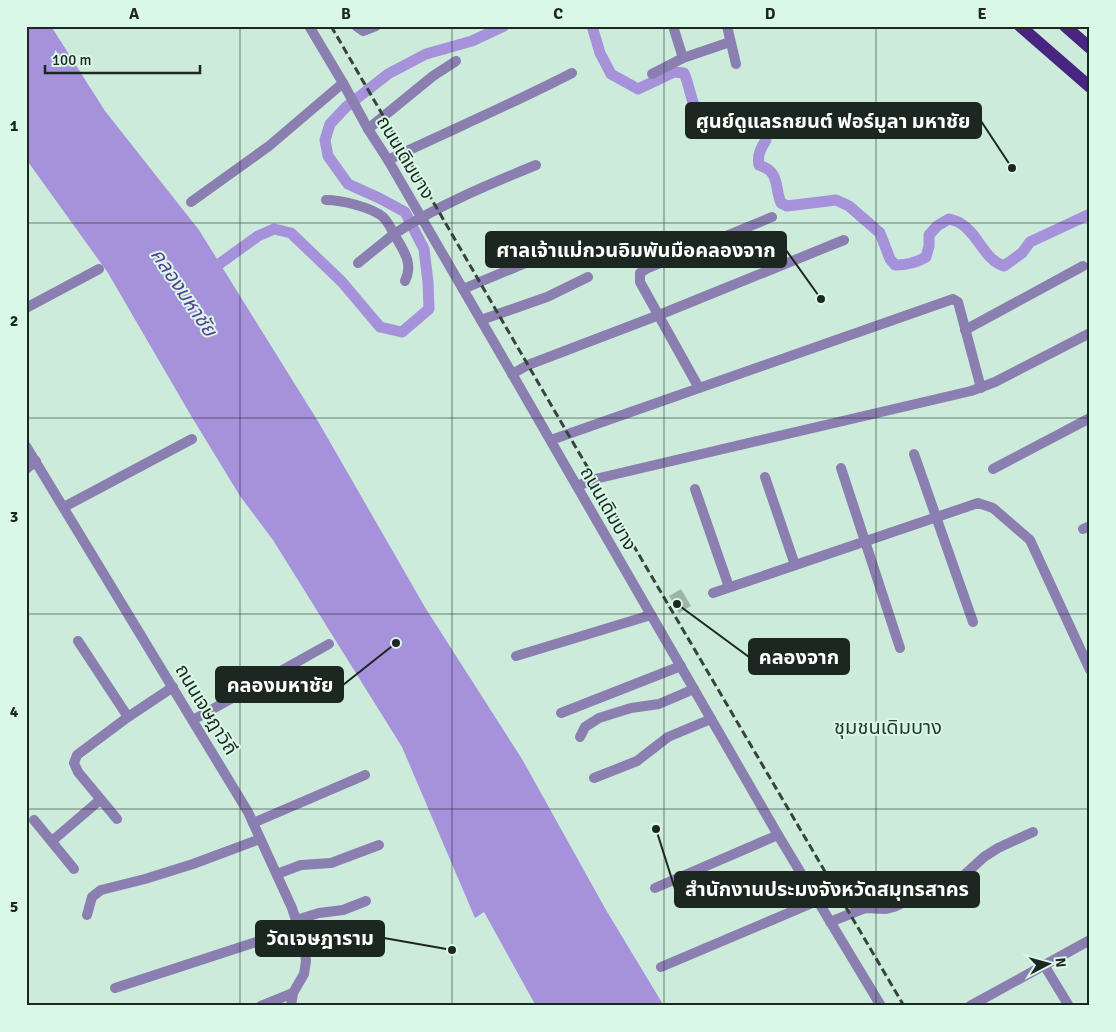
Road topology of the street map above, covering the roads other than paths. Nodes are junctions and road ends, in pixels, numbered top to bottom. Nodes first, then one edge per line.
1 (309, 26) edge
2 (356, 26) edge
3 (376, 26) edge
4 (673, 26) edge
5 (727, 26) edge
6 (1020, 26) edge
7 (1065, 26) edge
8 (730, 42) junction
9 (1090, 48) edge
10 (683, 58) junction
11 (456, 61) dead end
12 (736, 64) dead end
13 (572, 73) dead end
14 (652, 74) dead end
15 (343, 83) junction
16 (1090, 87) edge
17 (368, 129) junction
18 (388, 160) junction
19 (536, 165) dead end
20 (326, 200) dead end
21 (191, 202) dead end
22 (772, 216) dead end
23 (420, 217) junction
24 (395, 233) junction
25 (844, 240) dead end
26 (572, 244) dead end
27 (358, 263) dead end
28 (1083, 266) dead end
29 (99, 269) dead end
30 (588, 277) dead end
31 (405, 282) dead end
32 (463, 289) junction
33 (26, 308) edge
34 (659, 315) junction
35 (481, 320) junction
36 (965, 330) junction
37 (1090, 333) edge
38 (512, 374) junction
39 (699, 388) junction
40 (981, 388) junction
41 (1090, 418) edge
42 (192, 439) dead end
43 (550, 440) junction
44 (26, 446) edge
45 (914, 454) dead end
46 (36, 461) junction
47 (841, 468) dead end
48 (26, 469) edge
49 (993, 469) dead end
50 (765, 477) dead end
51 (577, 486) junction
52 (695, 489) dead end
53 (64, 507) junction
54 (936, 518) junction
55 (865, 542) junction
56 (796, 565) junction
57 (729, 588) junction
58 (712, 593) dead end
59 (651, 615) junction
60 (973, 622) dead end
61 (78, 641) dead end
62 (329, 644) dead end
63 (900, 648) dead end
64 (516, 656) dead end
65 (681, 666) junction
66 (1090, 670) edge
67 (173, 687) junction
68 (694, 689) junction
69 (561, 713) dead end
70 (128, 717) junction
71 (711, 719) junction
72 (193, 720) junction
73 (580, 737) dead end
74 (365, 774) dead end
75 (594, 778) dead end
76 (100, 800) junction
77 (117, 819) dead end
78 (34, 820) dead end
79 (253, 822) junction
80 (1033, 832) dead end
81 (778, 835) junction
82 (260, 839) junction
83 (52, 841) junction
84 (379, 845) dead end
85 (74, 869) dead end
86 (277, 874) junction
87 (655, 888) dead end
88 (366, 901) dead end
89 (817, 901) junction
90 (87, 914) dead end
91 (830, 922) junction
92 (298, 924) junction
93 (1090, 940) edge
94 (1044, 966) junction
95 (661, 967) dead end
96 (115, 988) dead end
97 (293, 993) junction
98 (986, 1002) edge
99 (261, 1006) edge
100 (291, 1006) edge
101 (881, 1006) edge
102 (970, 1006) edge
103 (1069, 1006) edge

1 - 15 street, ถนนเดิมบาง
2 - 3 street
4 - 10 street
5 - 8 street
6 - 16 main road
7 - 9 main road
8 - 10 street
8 - 12 street
10 - 14 street
11 - 17 street
13 - 18 street
15 - 17 street, ถนนเดิมบาง
15 - 21 street
17 - 18 street, ถนนเดิมบาง
18 - 23 street, ถนนเดิมบาง
19 - 23 street
20 - 24 street
22 - 34 street
23 - 24 street
23 - 32 street, ถนนเดิมบาง
24 - 27 street
24 - 31 street
25 - 34 street
26 - 32 street
28 - 36 street
29 - 33 street
30 - 35 street
32 - 35 street, ถนนเดิมบาง
34 - 38 street
34 - 39 street
35 - 38 street, ถนนเดิมบาง
36 - 39 street
36 - 40 street
37 - 40 street
38 - 43 street, ถนนเดิมบาง
39 - 43 street
40 - 51 street
41 - 49 street
42 - 53 street
43 - 51 street, ถนนเดิมบาง
44 - 46 street, ถนนเจษฎาวิถี
45 - 54 street
46 - 48 street
46 - 53 street, ถนนเจษฎาวิถี
47 - 55 street
50 - 56 street
51 - 59 street, ถนนเดิมบาง
52 - 57 street
53 - 67 street, ถนนเจษฎาวิถี
54 - 55 street
54 - 60 street
54 - 66 street
55 - 56 street
55 - 63 street
56 - 57 street
57 - 58 street
59 - 64 street
59 - 65 street, ถนนเดิมบาง
61 - 70 street
62 - 72 street
65 - 68 street, ถนนเดิมบาง
65 - 69 street
67 - 70 street
67 - 72 street, ถนนเจษฎาวิถี
68 - 71 street, ถนนเดิมบาง
68 - 73 street
70 - 76 street
71 - 75 street
71 - 81 street, ถนนเดิมบาง
72 - 79 street, ถนนเจษฎาวิถี
74 - 79 street
76 - 77 street
76 - 83 street
78 - 83 street
79 - 82 street, ถนนเจษฎาวิถี
80 - 91 street
81 - 87 street
81 - 89 street, ถนนเดิมบาง
82 - 86 street, ถนนเจษฎาวิถี
82 - 90 street
83 - 85 street
84 - 86 street
86 - 92 street, ถนนเจษฎาวิถี
88 - 92 street
89 - 91 street, ถนนเดิมบาง
89 - 95 street
91 - 101 street, ถนนเดิมบาง
92 - 96 street
92 - 97 street, ถนนเจษฎาวิถี
93 - 94 street
94 - 98 street
94 - 103 street
97 - 99 street
97 - 100 street, ถนนเจษฎาวิถี
98 - 102 street

